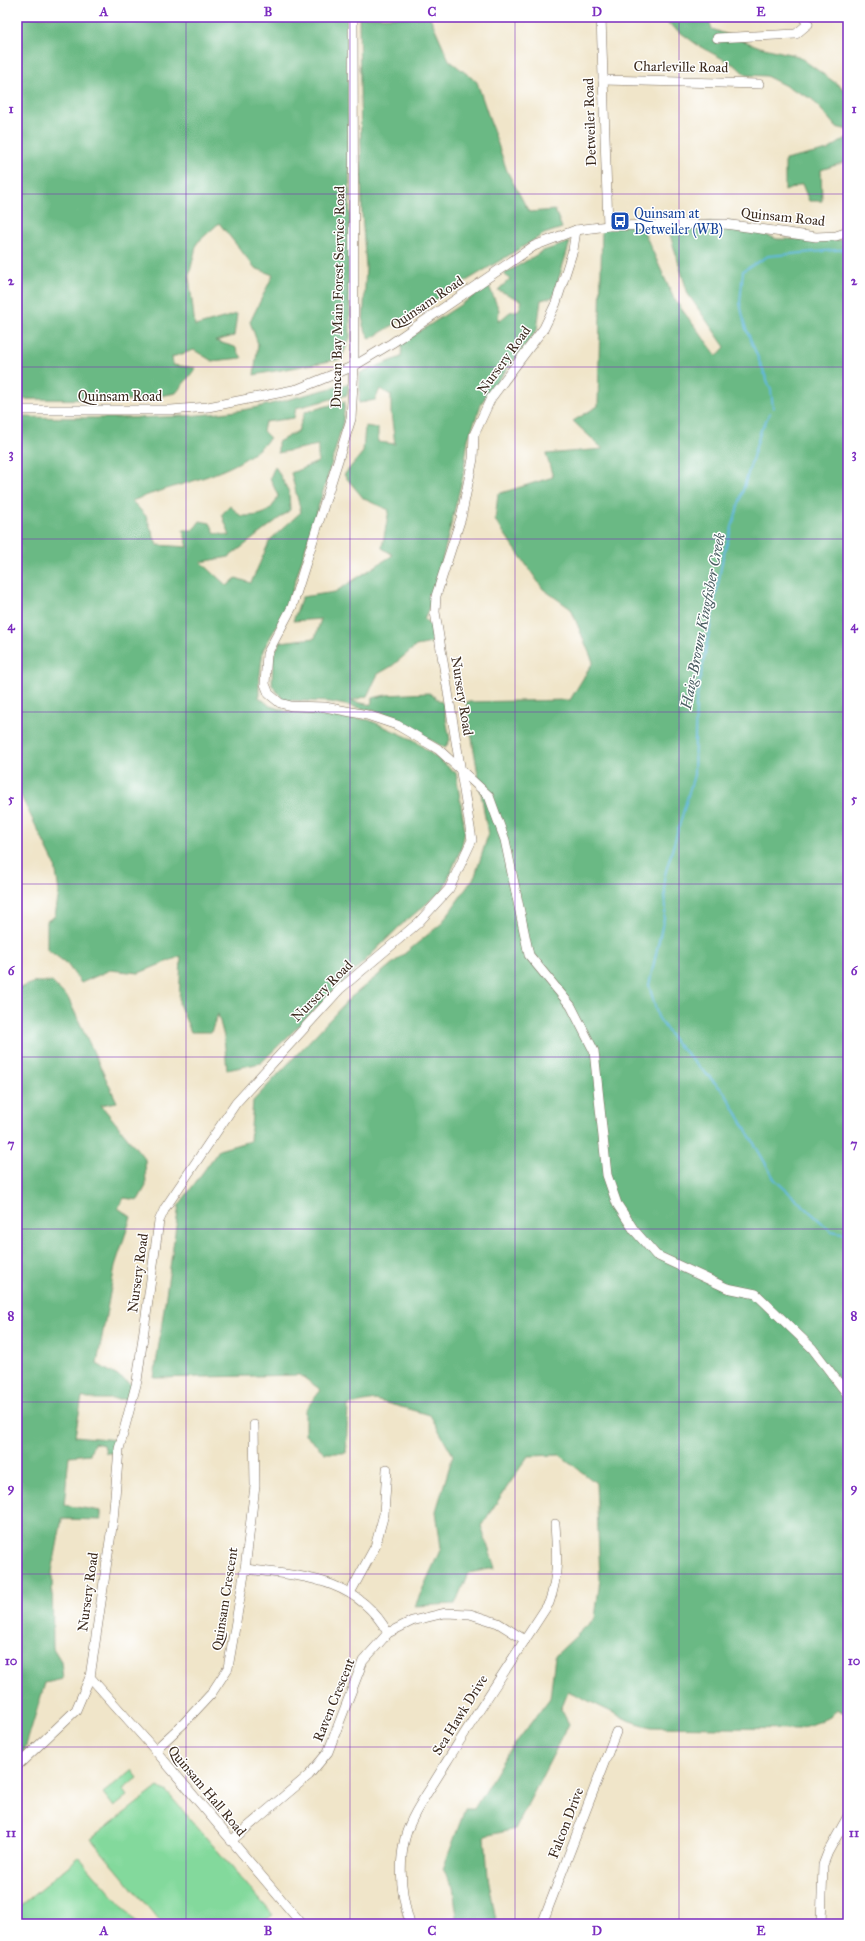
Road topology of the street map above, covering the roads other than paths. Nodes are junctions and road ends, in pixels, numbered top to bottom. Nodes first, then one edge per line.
1 (353, 17) edge
2 (596, 17) edge
3 (602, 17) edge
4 (803, 17) edge
5 (717, 38) dead end
6 (602, 40) junction
7 (603, 80) junction
8 (759, 84) dead end
9 (608, 226) junction
10 (576, 230) junction
11 (848, 232) edge
12 (354, 366) junction
13 (17, 410) edge
14 (460, 769) junction
15 (848, 1395) edge
16 (254, 1425) dead end
17 (387, 1469) dead end
18 (555, 1524) dead end
19 (245, 1569) junction
20 (350, 1593) junction
21 (388, 1633) junction
22 (525, 1640) junction
23 (90, 1677) junction
24 (616, 1732) dead end
25 (155, 1750) junction
26 (17, 1766) edge
27 (848, 1816) edge
28 (231, 1841) junction
29 (302, 1924) edge
30 (410, 1924) edge
31 (542, 1924) edge
32 (821, 1924) edge

1 - 12 street, Duncan Bay Main Forest Service Road
2 - 6 street
3 - 6 street, Detweiler Road
4 - 5 street
6 - 7 street, Detweiler Road
7 - 8 street, Charleville Road
7 - 9 street, Detweiler Road
9 - 10 street, Quinsam Road
9 - 11 street, Quinsam Road
10 - 12 street, Quinsam Road
10 - 14 street, Nursery Road
12 - 13 street, Quinsam Road
12 - 14 street, Duncan Bay Main Forest Service Road
14 - 15 street, Duncan Bay Main Forest Service Road
14 - 23 street, Nursery Road
16 - 19 street, Quinsam Crescent
17 - 20 street
18 - 22 street, Sea Hawk Drive
19 - 20 street
19 - 25 street, Quinsam Crescent
20 - 21 street
21 - 22 street, Raven Crescent
21 - 28 street, Raven Crescent
22 - 30 street, Sea Hawk Drive
23 - 25 street, Quinsam Hall Road
23 - 26 street, Nursery Road
24 - 31 street, Falcon Drive
25 - 28 street, Quinsam Hall Road
27 - 32 street
28 - 29 street, Quinsam Hall Road

